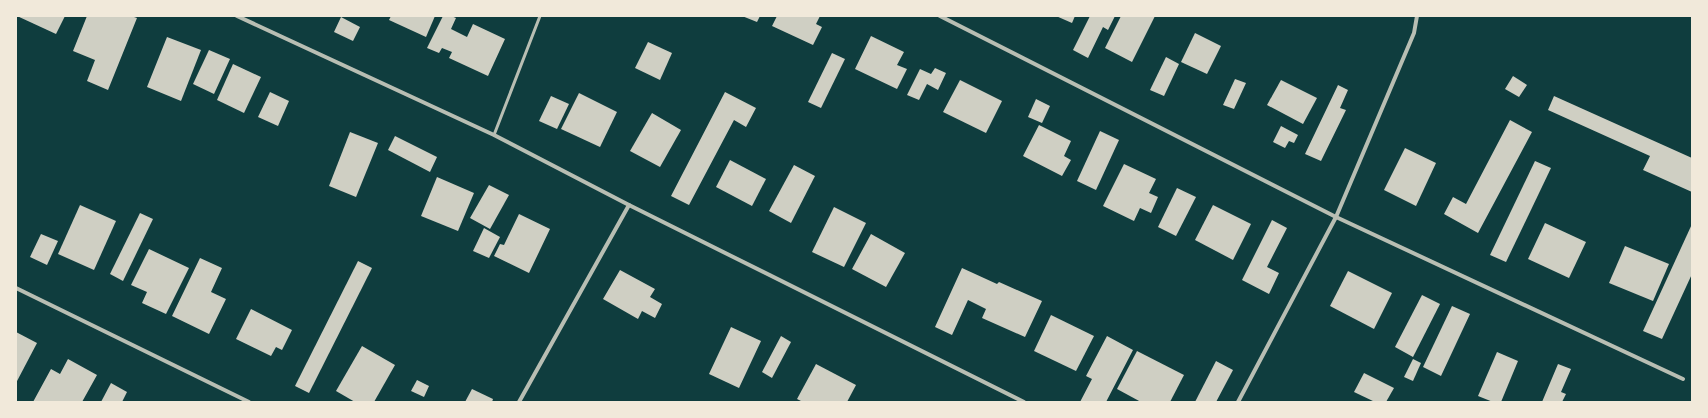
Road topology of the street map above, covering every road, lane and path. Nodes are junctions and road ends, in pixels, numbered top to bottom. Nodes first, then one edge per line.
1 (237, 16) edge
2 (540, 16) edge
3 (940, 16) edge
4 (1417, 16) edge
5 (494, 135) junction
6 (629, 205) junction
7 (1336, 217) junction
8 (16, 288) edge
9 (1683, 379) dead end
10 (249, 402) edge
11 (519, 402) edge
12 (1024, 402) edge
13 (1238, 402) edge

1 - 5 street
2 - 5 lane
3 - 7 street
4 - 7 street
5 - 6 street
6 - 11 street
6 - 12 street
7 - 9 street
7 - 13 street
8 - 10 street

